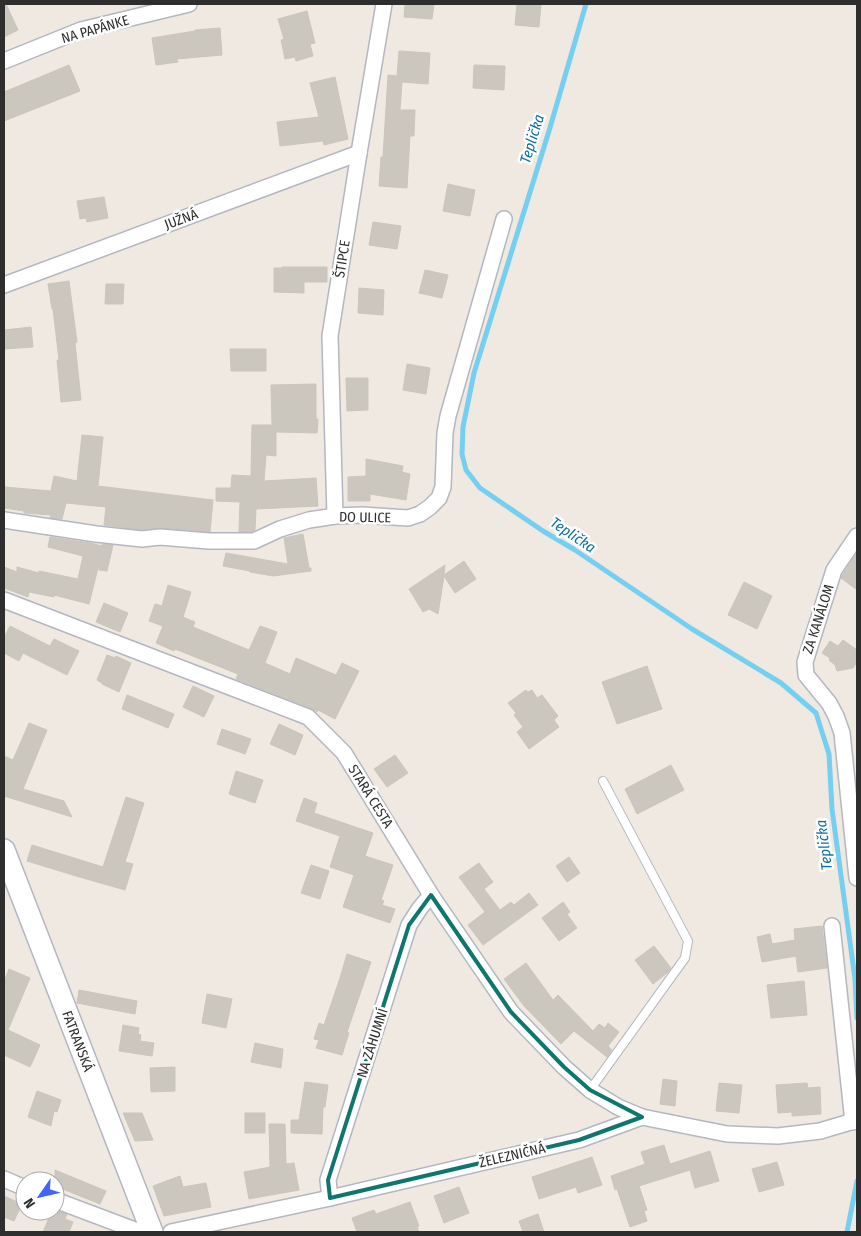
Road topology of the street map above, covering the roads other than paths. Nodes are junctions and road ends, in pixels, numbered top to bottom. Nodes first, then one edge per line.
1 (190, 4) edge
2 (384, 4) edge
3 (4, 61) edge
4 (358, 153) junction
5 (504, 219) dead end
6 (4, 285) edge
7 (335, 516) junction
8 (4, 520) edge
9 (857, 536) edge
10 (4, 600) edge
11 (603, 781) dead end
12 (4, 850) edge
13 (857, 878) edge
14 (432, 895) junction
15 (832, 926) dead end
16 (590, 1090) junction
17 (642, 1117) junction
18 (855, 1121) edge
19 (330, 1198) junction
20 (65, 1204) edge
21 (140, 1232) edge
22 (152, 1232) edge
23 (171, 1232) edge

1 - 3 street, NA PAPÁNKE
2 - 4 street, ŠTIPCE
4 - 6 street, JUŽNÁ
4 - 7 street, ŠTIPCE
5 - 7 street, DO ULICE
7 - 8 street, DO ULICE
9 - 13 street, ZA KANÁLOM
10 - 14 street, STARÁ CESTA
11 - 16 lane
12 - 22 main road, FATRANSKÁ
14 - 16 street, STARÁ CESTA
14 - 19 street, NA ZÁHUMNÍ
15 - 18 street
16 - 17 street, STARÁ CESTA
17 - 18 street
17 - 19 street, ŽELEZNIČNÁ
19 - 23 street, ŽELEZNIČNÁ
20 - 21 street

